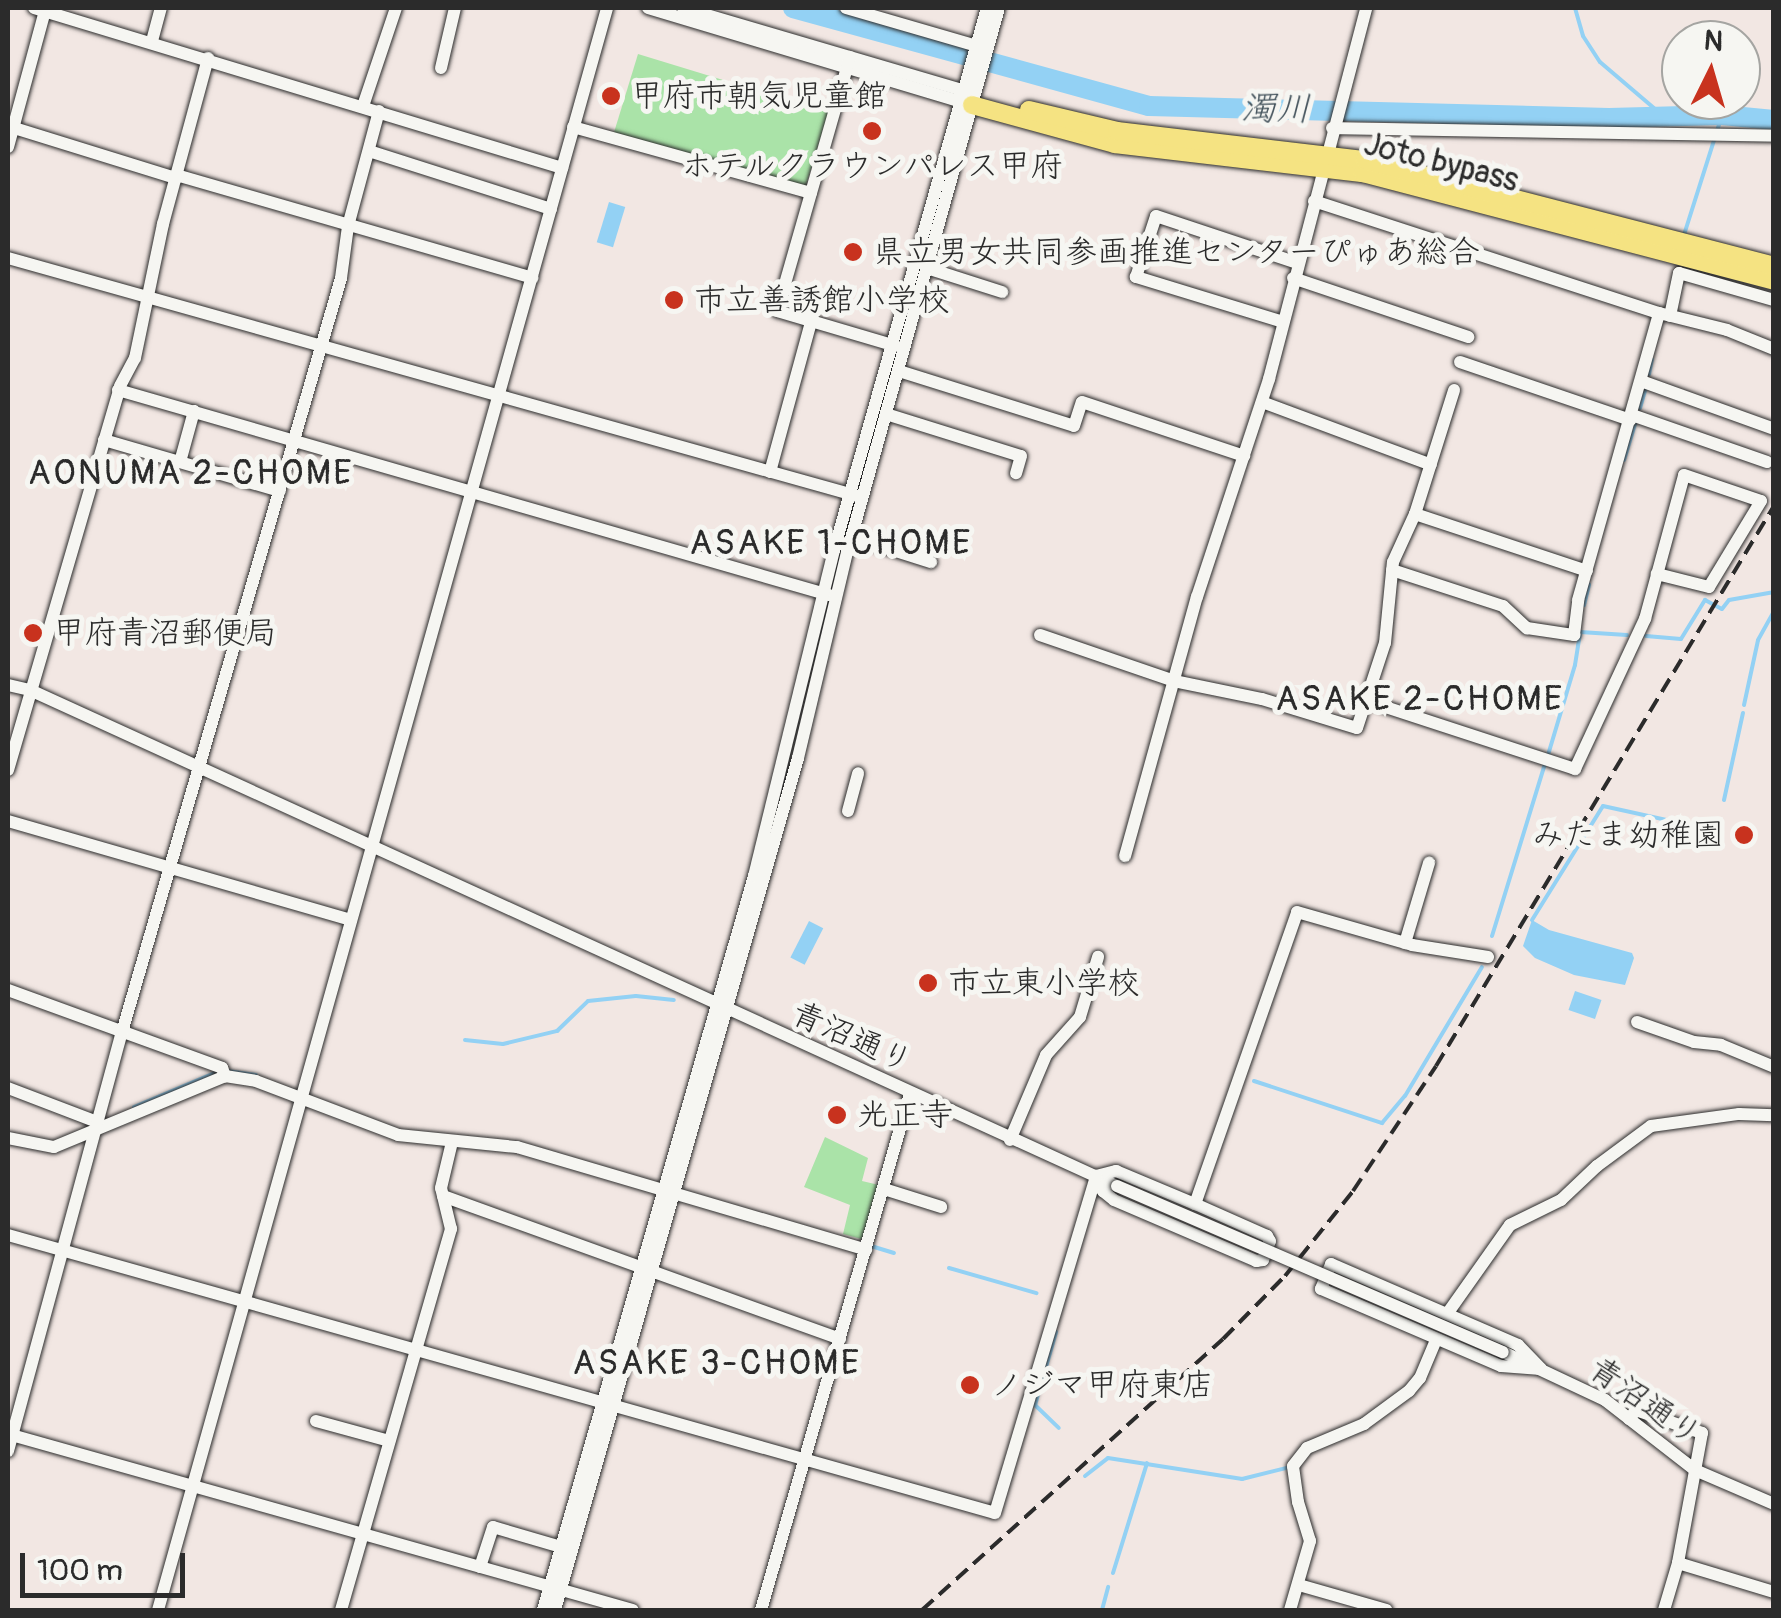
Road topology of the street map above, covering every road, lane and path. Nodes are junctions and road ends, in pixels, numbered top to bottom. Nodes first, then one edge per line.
1 (162, 8) edge
2 (396, 8) edge
3 (455, 8) edge
4 (607, 8) edge
5 (648, 8) edge
6 (683, 8) edge
7 (846, 8) edge
8 (988, 8) edge
9 (999, 8) edge
10 (1366, 8) edge
11 (48, 10) edge
12 (152, 42) junction
13 (982, 47) junction
14 (208, 58) junction
15 (849, 63) junction
16 (442, 68) dead end
17 (970, 90) junction
18 (362, 106) junction
19 (379, 111) junction
20 (574, 127) junction
21 (1332, 128) junction
22 (1774, 136) edge
23 (9, 139) edge
24 (369, 151) junction
25 (1325, 161) junction
26 (562, 168) junction
27 (176, 176) junction
28 (811, 193) junction
29 (1314, 200) junction
30 (551, 209) junction
31 (348, 226) junction
32 (1657, 242) junction
33 (8, 258) edge
34 (1297, 262) junction
35 (1774, 266) edge
36 (927, 268) junction
37 (532, 278) junction
38 (1293, 278) junction
39 (1774, 280) edge
40 (1002, 292) dead end
41 (148, 296) junction
42 (1774, 300) edge
43 (1664, 315) junction
44 (1280, 321) junction
45 (811, 322) junction
46 (1468, 336) dead end
47 (322, 346) junction
48 (898, 347) junction
49 (1774, 350) edge
50 (1460, 362) dead end
51 (898, 371) junction
52 (1642, 381) junction
53 (118, 390) junction
54 (1454, 390) dead end
55 (498, 396) junction
56 (1262, 402) junction
57 (194, 411) junction
58 (886, 414) junction
59 (1631, 418) junction
60 (1774, 429) edge
61 (104, 440) junction
62 (294, 440) junction
63 (1244, 456) junction
64 (180, 462) junction
65 (1767, 462) dead end
66 (1431, 464) junction
67 (770, 472) junction
68 (1016, 473) dead end
69 (280, 491) junction
70 (472, 492) junction
71 (856, 496) junction
72 (1415, 514) junction
73 (852, 538) junction
74 (930, 562) dead end
75 (1392, 570) junction
76 (1587, 571) junction
77 (1657, 574) junction
78 (829, 595) junction
79 (1040, 635) dead end
80 (1174, 681) junction
81 (8, 685) edge
82 (30, 690) junction
83 (1366, 700) junction
84 (198, 766) junction
85 (8, 770) edge
86 (858, 773) dead end
87 (848, 811) dead end
88 (8, 820) edge
89 (374, 847) junction
90 (1126, 856) dead end
91 (1429, 864) dead end
92 (170, 867) junction
93 (352, 920) junction
94 (1406, 943) junction
95 (1098, 956) dead end
96 (1488, 957) dead end
97 (8, 990) edge
98 (721, 1009) junction
99 (1637, 1022) dead end
100 (122, 1032) junction
101 (1774, 1067) edge
102 (224, 1073) junction
103 (8, 1088) edge
104 (910, 1094) junction
105 (303, 1098) junction
106 (1774, 1115) edge
107 (96, 1126) junction
108 (8, 1138) edge
109 (1010, 1140) junction
110 (452, 1142) junction
111 (1096, 1176) junction
112 (884, 1189) junction
113 (670, 1192) junction
114 (444, 1196) junction
115 (1195, 1204) junction
116 (941, 1207) dead end
117 (8, 1235) edge
118 (866, 1250) junction
119 (62, 1251) junction
120 (648, 1269) junction
121 (246, 1303) junction
122 (1447, 1314) junction
123 (840, 1338) junction
124 (1436, 1340) junction
125 (416, 1350) junction
126 (1540, 1369) junction
127 (608, 1405) junction
128 (1629, 1419) junction
129 (316, 1421) dead end
130 (10, 1435) edge
131 (389, 1441) junction
132 (8, 1450) edge
133 (806, 1461) junction
134 (1696, 1470) junction
135 (194, 1487) junction
136 (1774, 1504) edge
137 (363, 1535) junction
138 (561, 1547) junction
139 (1678, 1563) junction
140 (480, 1567) junction
141 (1299, 1585) junction
142 (555, 1588) junction
143 (1774, 1592) edge
144 (158, 1610) edge
145 (340, 1610) edge
146 (543, 1610) edge
147 (555, 1610) edge
148 (634, 1610) edge
149 (761, 1610) edge
150 (1290, 1610) edge
151 (1386, 1610) edge
152 (1664, 1610) edge

1 - 12 street
2 - 18 street
3 - 16 street
4 - 20 street
5 - 15 street
6 - 15 street
7 - 13 street
8 - 13 street
9 - 13 street
10 - 21 street
11 - 12 street
11 - 23 street
12 - 14 street
13 - 17 street
14 - 18 street
14 - 27 street
15 - 17 street
15 - 28 street
17 - 25 highway, Joto bypass
17 - 36 street
17 - 48 street
18 - 19 street
19 - 24 street
19 - 26 street
20 - 26 street
20 - 28 street
21 - 22 street
21 - 25 street
23 - 27 street
24 - 30 street
24 - 31 street
25 - 29 street
25 - 32 highway, Joto bypass
26 - 30 street
27 - 31 street
27 - 41 street
28 - 45 street
29 - 34 street
29 - 43 street
30 - 37 street
31 - 37 street
31 - 47 street
32 - 35 highway, Joto bypass
32 - 39 highway, Joto bypass
33 - 41 street
34 - 38 street
34 - 44 street
36 - 40 street
36 - 48 street
37 - 55 street
38 - 44 street
38 - 46 street
41 - 47 street
41 - 53 street
42 - 43 street
43 - 49 street
43 - 52 street
44 - 56 street
45 - 48 street
45 - 67 street
47 - 55 street
47 - 62 street
48 - 51 street
48 - 71 street
50 - 59 street
51 - 58 street
51 - 63 street
52 - 59 street
52 - 60 street
53 - 57 street
53 - 61 street
54 - 66 street
55 - 67 street
55 - 70 street
56 - 63 street
56 - 66 street
57 - 62 street
57 - 64 street
58 - 68 street
58 - 71 street
59 - 65 street
59 - 76 street
61 - 64 street
61 - 82 street
62 - 69 street
62 - 70 street
63 - 80 street
64 - 69 street
66 - 72 street
67 - 71 street
69 - 84 street
70 - 78 street
70 - 89 street
71 - 73 street
71 - 78 street
72 - 75 street
72 - 76 street
73 - 74 street
73 - 78 street
75 - 76 street
75 - 83 street
77 - 77 street
77 - 83 street
78 - 98 street
79 - 80 street
80 - 83 street
80 - 90 street
81 - 82 street, 青沼通り
82 - 84 street, 青沼通り
82 - 85 street
84 - 89 street, 青沼通り
84 - 92 street
86 - 87 street
88 - 92 street
89 - 93 street
89 - 98 street, 青沼通り
91 - 94 street
92 - 93 street
92 - 100 street
93 - 105 street
94 - 96 street
94 - 115 street
95 - 109 street
97 - 100 street
98 - 104 street, 青沼通り
98 - 113 street
99 - 101 street
100 - 102 street
100 - 107 street
102 - 105 street
102 - 107 street
103 - 107 street
104 - 109 street, 青沼通り
104 - 112 street
105 - 110 street
105 - 121 street
106 - 122 street
107 - 108 street
107 - 119 street
109 - 111 street, 青沼通り
110 - 113 street
110 - 114 street
111 - 115 street
111 - 115 street
111 - 126 street, 青沼通り, bridge
111 - 133 street
112 - 116 street
112 - 118 street
113 - 118 street
113 - 120 street
114 - 120 street
114 - 125 street
117 - 119 street
118 - 123 street
119 - 121 street
119 - 130 street
120 - 123 street
120 - 127 street
121 - 125 street
121 - 135 street
122 - 124 street
122 - 126 street
123 - 133 street
124 - 126 street
124 - 141 street
125 - 127 street
125 - 131 street
126 - 128 street, 青沼通り
127 - 133 street
127 - 138 street
127 - 142 street
128 - 134 street, 青沼通り
128 - 134 street
129 - 131 street
130 - 132 street
130 - 135 street
131 - 137 street
133 - 149 street
134 - 136 street, 青沼通り
134 - 139 street
135 - 137 street
135 - 144 street
137 - 140 street
137 - 145 street
138 - 140 street
138 - 142 street
139 - 143 street
139 - 152 street
140 - 142 street
141 - 150 street
141 - 151 street
142 - 146 street
142 - 147 street
142 - 148 street

